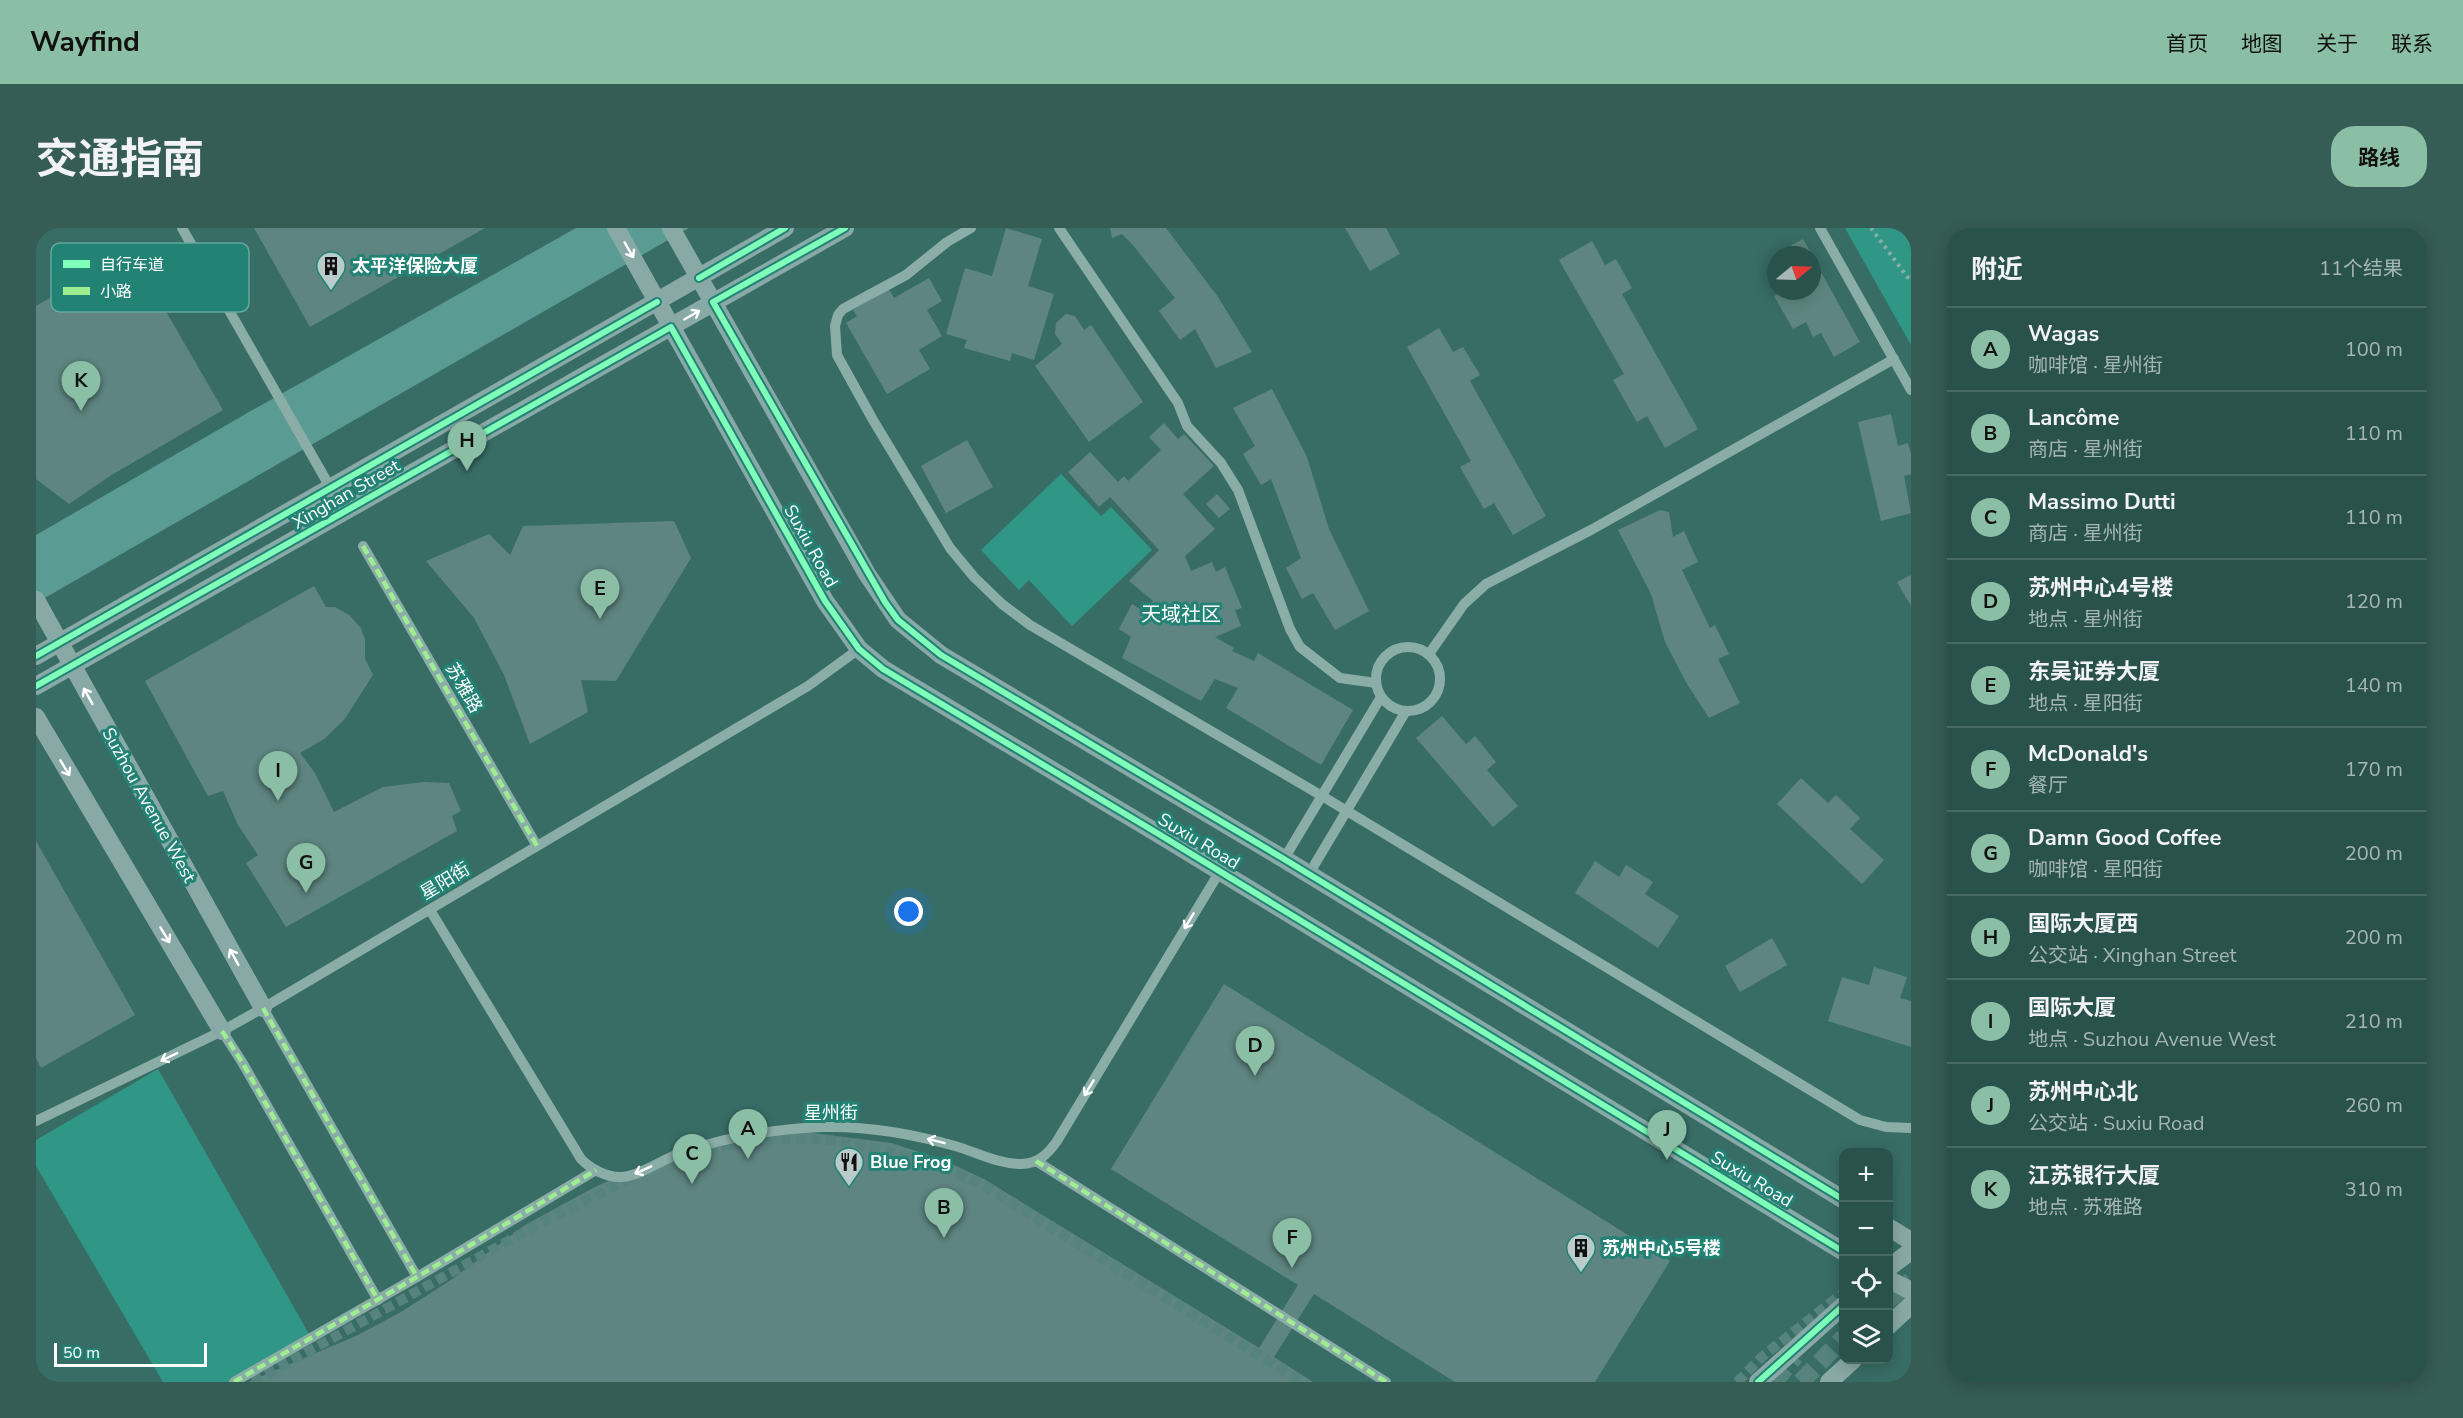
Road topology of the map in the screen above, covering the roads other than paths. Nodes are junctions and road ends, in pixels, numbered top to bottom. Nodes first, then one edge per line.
1 (182, 228) edge
2 (616, 228) edge
3 (671, 228) edge
4 (785, 228) edge
5 (845, 228) edge
6 (971, 228) edge
7 (1059, 228) edge
8 (1820, 228) edge
9 (190, 243) edge
10 (699, 278) junction
11 (657, 302) junction
12 (713, 303) junction
13 (229, 312) edge
14 (671, 327) junction
15 (1894, 360) junction
16 (1911, 390) edge
17 (330, 488) junction
18 (363, 546) dead end
19 (40, 608) edge
20 (58, 643) junction
21 (859, 649) junction
22 (1429, 654) junction
23 (36, 656) edge
24 (71, 667) junction
25 (1376, 683) junction
26 (36, 686) edge
27 (1381, 697) junction
28 (1406, 711) junction
29 (36, 717) edge
30 (1322, 796) junction
31 (1347, 811) junction
32 (537, 846) junction
33 (1284, 859) junction
34 (1220, 871) junction
35 (1309, 874) junction
36 (429, 910) junction
37 (263, 1008) junction
38 (222, 1031) junction
39 (36, 1121) edge
40 (1911, 1128) edge
41 (1036, 1161) junction
42 (596, 1170) junction
43 (1839, 1197) edge
44 (1893, 1230) edge
45 (1911, 1241) edge
46 (1839, 1249) edge
47 (1911, 1251) edge
48 (1893, 1264) edge
49 (417, 1277) junction
50 (1893, 1282) edge
51 (1911, 1291) edge
52 (378, 1300) junction
53 (1911, 1305) edge
54 (1839, 1309) edge
55 (1893, 1321) edge
56 (1848, 1364) edge
57 (234, 1382) edge
58 (1386, 1382) edge
59 (1758, 1382) edge
60 (1829, 1382) edge

1 - 9 street
2 -> 11 main road, Suxiu Road
3 - 10 main road, Suxiu Road
4 - 10 main road, Xinghan Street
5 - 12 main road, Xinghan Street
6 - 30 street
7 - 25 street
8 - 15 street
10 - 11 main road, Xinghan Street
10 - 12 main road, Suxiu Road
11 - 14 main road, Suxiu Road
11 - 17 main road, Xinghan Street
14 -> 12 main road, Xinghan Street
12 - 33 main road, Suxiu Road
13 - 17 street
14 - 21 main road, Suxiu Road
14 - 24 main road, Xinghan Street
15 - 16 street
15 - 22 street
17 - 20 main road, Xinghan Street
18 - 32 street, 苏雅路
19 - 20 main road, Suzhou Avenue West
20 - 23 main road, Xinghan Street
20 - 24 main road, Suzhou Avenue West
21 - 32 street, 星阳街
21 - 34 main road, Suxiu Road
22 - 25 street
22 - 28 street
24 - 26 main road, Xinghan Street
37 -> 24 main road, Suzhou Avenue West
25 - 27 street
27 - 28 street
27 - 30 street
28 - 31 street
29 -> 38 main road
30 - 31 street
30 - 33 street
31 - 35 street
31 - 40 street
32 - 36 street, 星阳街
33 - 35 main road, Suxiu Road
34 -> 41 street
34 - 46 main road, Suxiu Road
35 - 43 main road, Suxiu Road
36 - 37 street, 星阳街
36 - 42 street
37 - 38 street, 星阳街
37 - 49 street
38 -> 39 street, 星阳街
38 - 52 street
41 -> 42 street, 星州街
41 - 58 street
42 - 49 street
44 - 45 main road
47 - 48 main road
49 - 52 street
50 - 51 main road
52 - 57 street
53 - 55 main road
54 - 59 main road
56 - 60 main road

